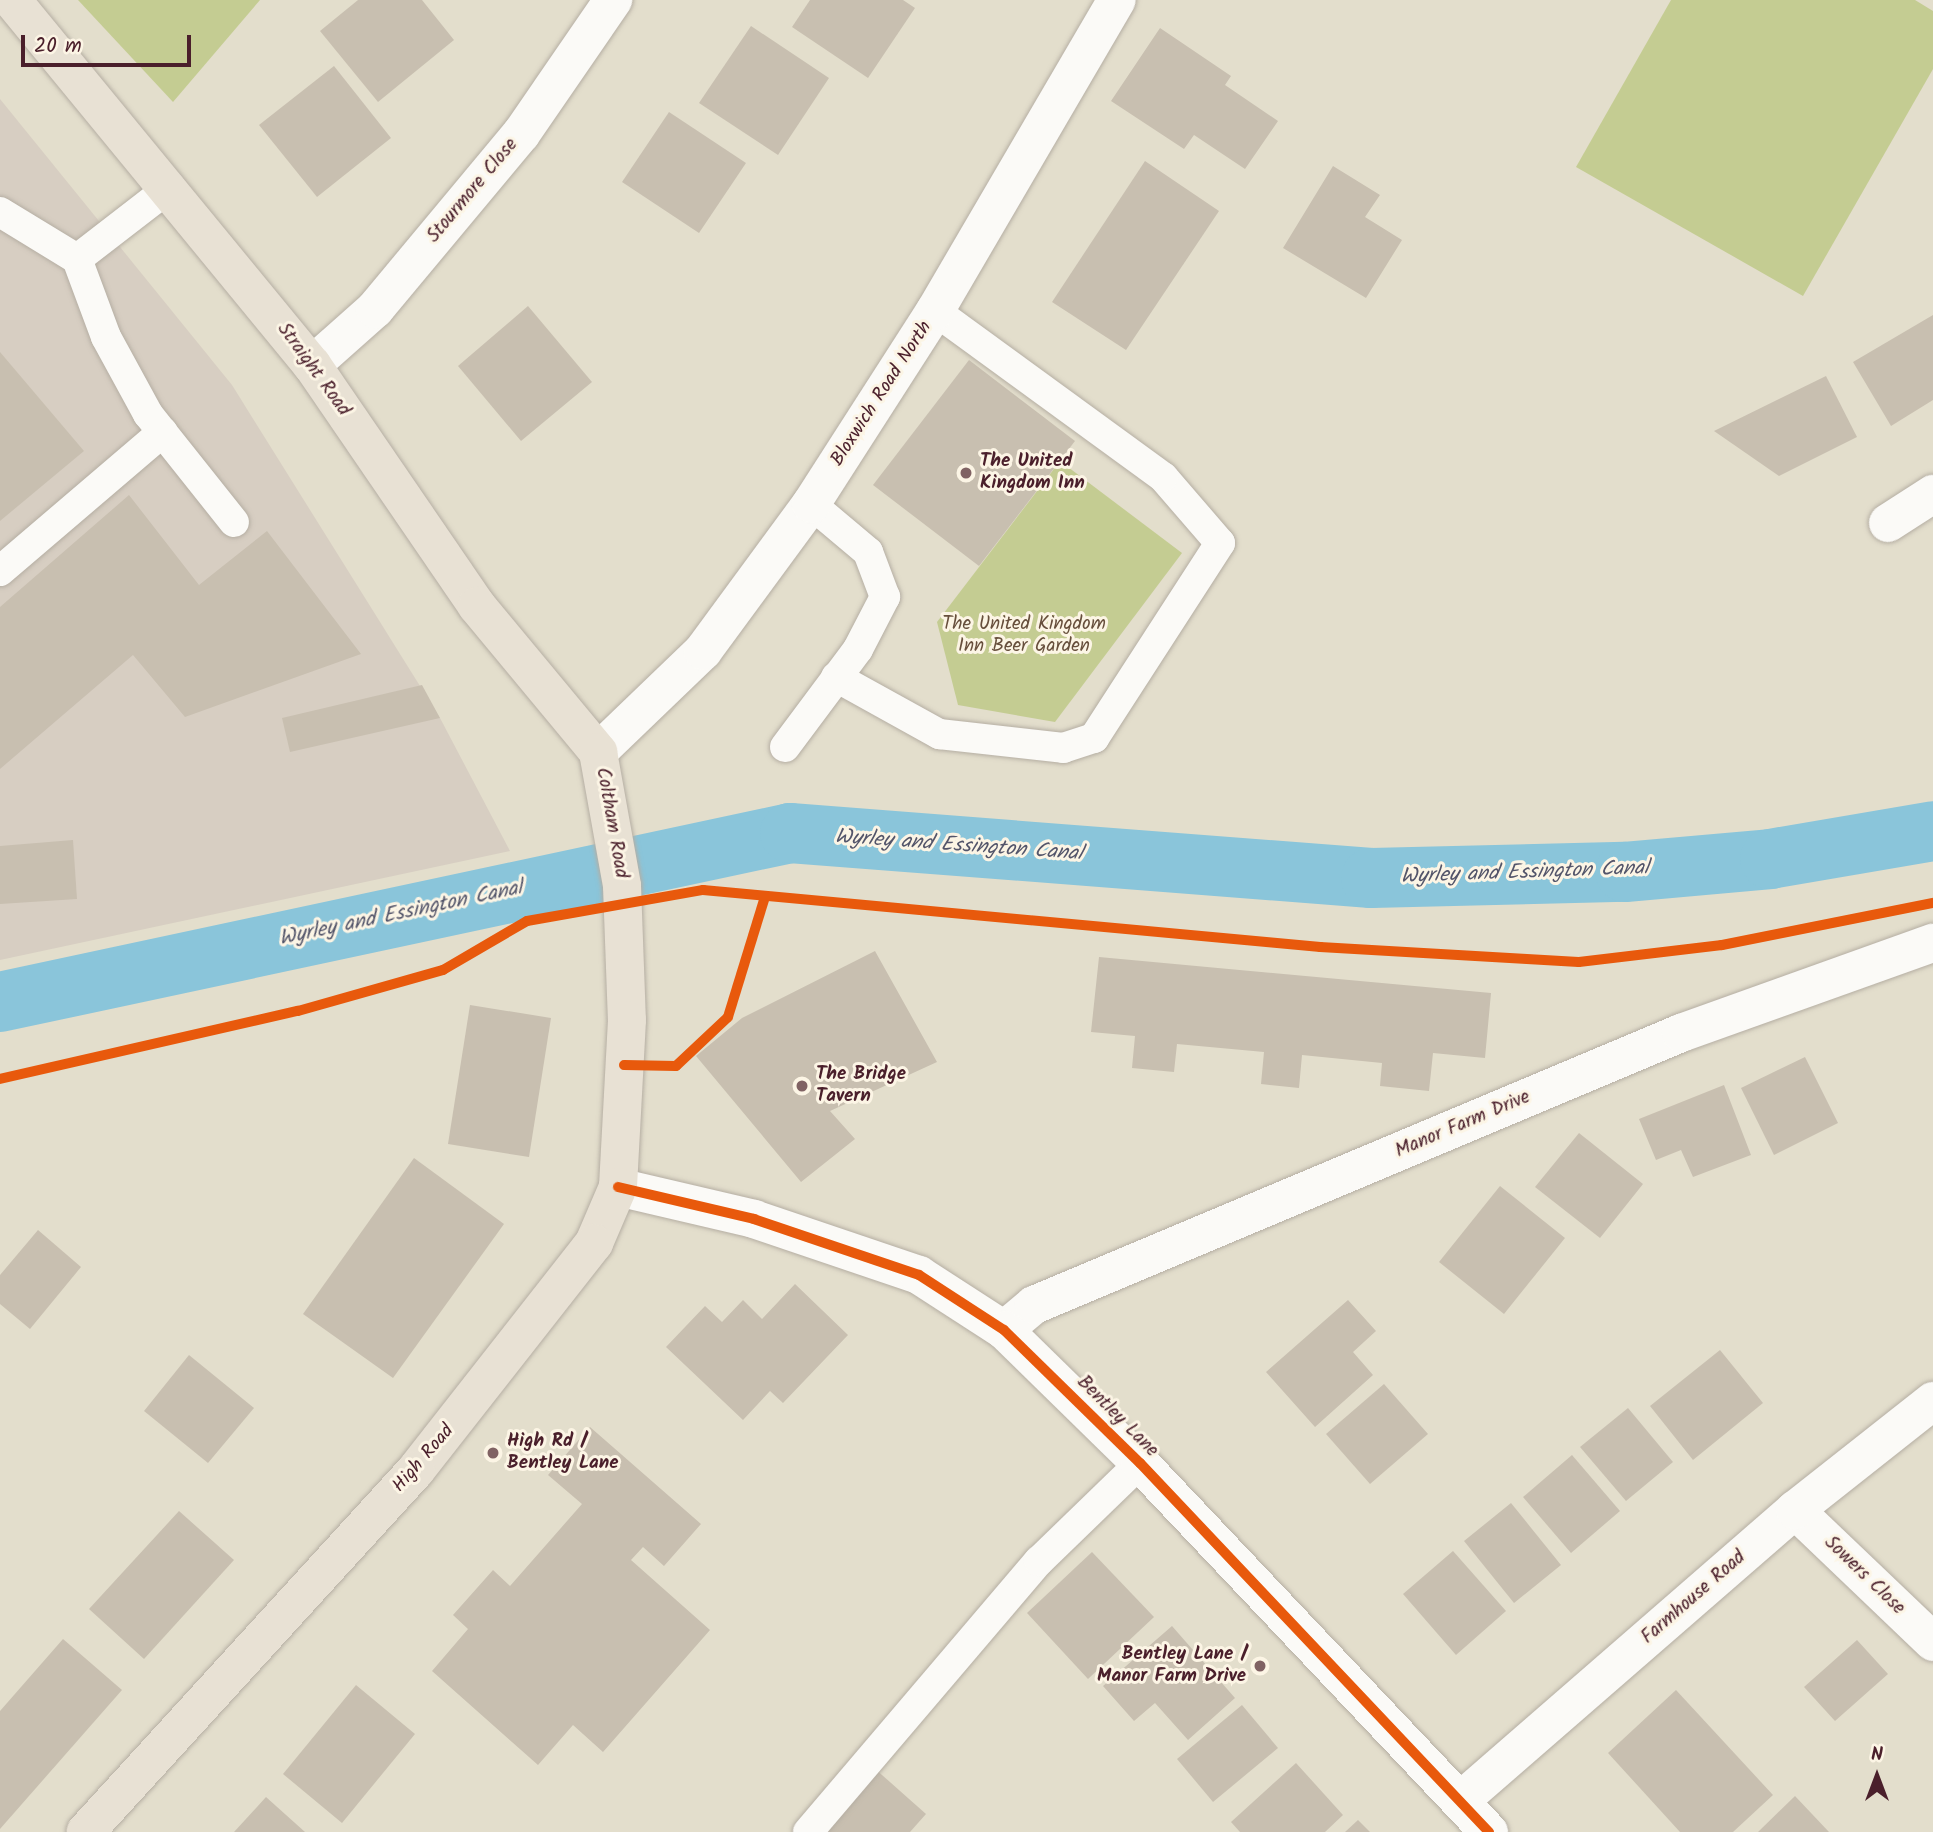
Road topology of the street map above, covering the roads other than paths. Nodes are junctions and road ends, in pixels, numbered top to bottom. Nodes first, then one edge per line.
1 (12, 0) edge
2 (613, 0) edge
3 (1117, 0) edge
4 (170, 187) junction
5 (0, 212) edge
6 (78, 259) junction
7 (935, 311) junction
8 (312, 365) junction
9 (163, 432) junction
10 (1933, 494) edge
11 (811, 503) junction
12 (234, 522) dead end
13 (1888, 523) dead end
14 (0, 570) edge
15 (836, 677) junction
16 (785, 747) dead end
17 (598, 752) junction
18 (1933, 943) edge
19 (627, 1020) joint
20 (618, 1187) junction
21 (1003, 1330) junction
22 (1933, 1401) edge
23 (1140, 1464) junction
24 (1795, 1510) junction
25 (1933, 1642) edge
26 (1460, 1801) junction
27 (86, 1832) edge
28 (807, 1832) edge
29 (1489, 1832) edge

1 - 4 main road, Straight Road
2 - 8 street, Stourmore Close
3 - 7 street, Bloxwich Road North
4 - 6 lane
4 - 8 main road, Straight Road
5 - 6 lane
6 - 9 lane
7 - 11 street, Bloxwich Road North
7 - 15 lane
8 - 17 main road, Straight Road
9 - 12 lane
9 - 14 lane
10 - 13 street
11 - 15 lane
11 - 17 street, Bloxwich Road North
15 - 16 lane
17 - 19 main road, Coltham Road
18 - 21 street, Manor Farm Drive
19 - 20 main road, High Road
20 - 21 street, Bentley Lane
20 - 27 main road, High Road
21 - 23 street, Bentley Lane
22 - 24 street, Farmhouse Road
23 - 26 street, Bentley Lane
23 - 28 lane
24 - 25 street, Sowers Close
24 - 26 street, Farmhouse Road
26 - 29 street, Bentley Lane

